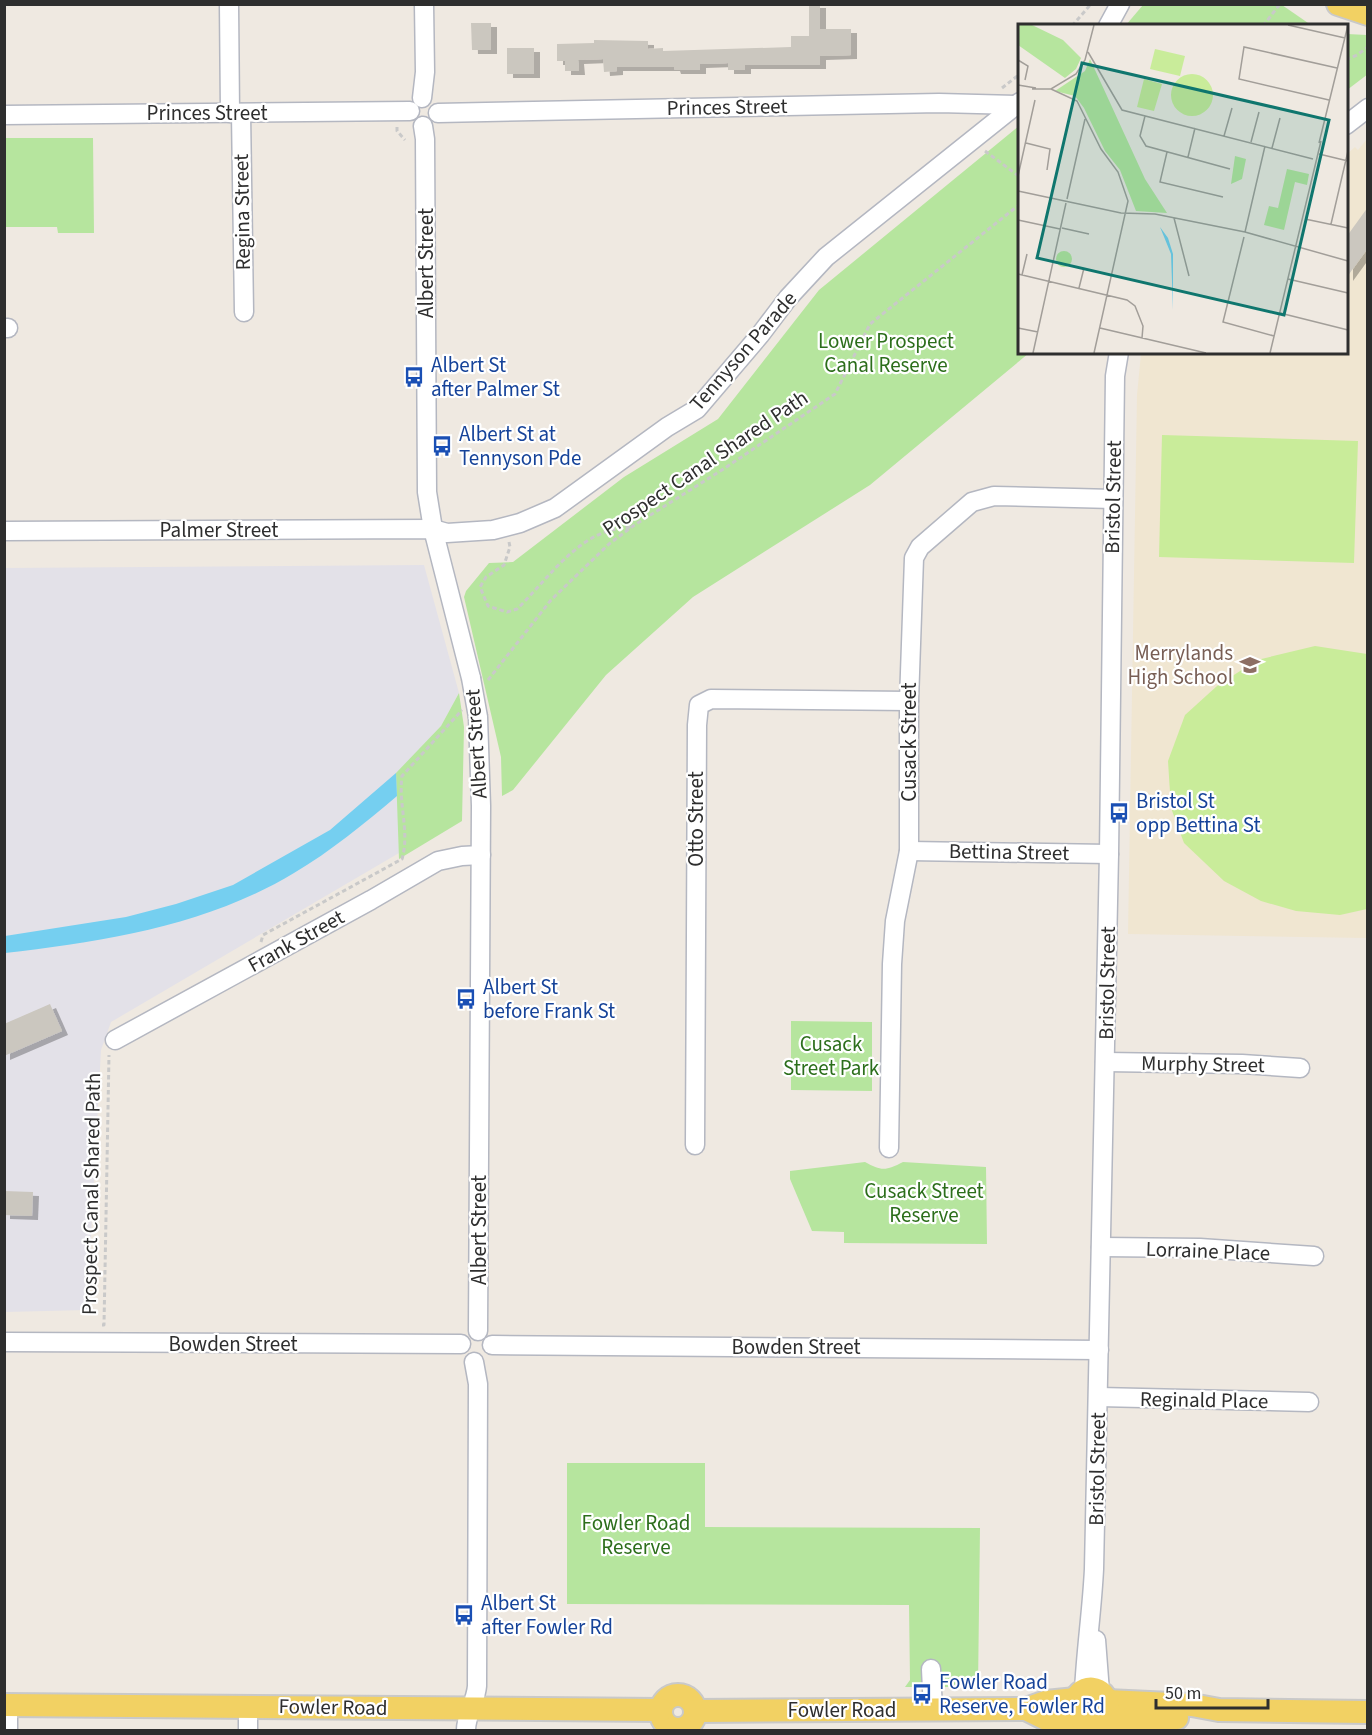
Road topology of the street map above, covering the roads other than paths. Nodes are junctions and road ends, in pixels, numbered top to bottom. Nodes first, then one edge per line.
1 (229, 4) edge
2 (424, 4) edge
3 (1120, 4) edge
4 (1338, 4) edge
5 (1368, 14) edge
6 (1109, 24) edge
7 (1018, 103) edge
8 (416, 105) junction
9 (1368, 108) edge
10 (235, 113) junction
11 (438, 113) junction
12 (4, 115) edge
13 (1348, 124) edge
14 (423, 126) junction
15 (244, 312) dead end
16 (1119, 354) edge
17 (1113, 499) junction
18 (433, 529) junction
19 (4, 531) edge
20 (909, 701) junction
21 (909, 850) junction
22 (1109, 854) junction
23 (481, 855) junction
24 (115, 1040) road end
25 (1105, 1062) junction
26 (1300, 1068) dead end
27 (695, 1144) dead end
28 (889, 1148) dead end
29 (1101, 1247) junction
30 (1314, 1256) dead end
31 (478, 1331) junction
32 (4, 1342) edge
33 (461, 1344) junction
34 (492, 1345) junction
35 (1099, 1350) junction
36 (474, 1362) junction
37 (1099, 1397) junction
38 (1309, 1402) dead end
39 (931, 1669) dead end
40 (1092, 1703) junction
41 (6, 1705) edge
42 (248, 1706) junction
43 (471, 1708) junction
44 (661, 1710) junction
45 (933, 1710) junction
46 (1219, 1710) junction
47 (695, 1711) junction
48 (1368, 1712) edge
49 (1128, 1725) edge
50 (677, 1730) edge
51 (8, 1731) edge
52 (248, 1731) edge
53 (466, 1731) edge

1 - 10 street, Regina Street
2 - 8 street
3 - 6 street
4 - 5 main road
7 - 11 street, Princes Street
7 - 18 street, Tennyson Parade
8 - 10 street, Princes Street
8 - 11 street
8 - 14 street
9 - 13 street
10 - 12 street, Princes Street
10 - 15 street, Regina Street
11 - 14 street
14 - 18 street, Albert Street
16 - 17 street, Bristol Street
17 - 20 street, Cusack Street
17 - 22 street, Bristol Street
18 - 19 street, Palmer Street
18 - 23 street, Albert Street, bridge
20 - 21 street, Cusack Street
20 - 27 street, Otto Street
21 - 22 street, Bettina Street
21 - 28 street, Cusack Street
22 - 25 street, Bristol Street
23 - 24 street, Frank Street
23 - 31 street, Albert Street
25 - 26 street, Murphy Street
25 - 29 street, Bristol Street
29 - 30 street, Lorraine Place
29 - 35 street, Bristol Street
31 - 33 street
31 - 34 street
32 - 33 street, Bowden Street
33 - 36 street
34 - 35 street, Bowden Street
34 - 36 street
35 - 37 street, Bristol Street
36 - 43 street
37 - 38 street, Reginald Place
37 - 40 street, Bristol Street
39 - 45 street
40 - 45 main road, Fowler Road
40 - 46 main road, Fowler Road
40 - 49 main road
41 - 42 main road, Fowler Road
41 - 51 street
42 - 43 main road, Fowler Road
42 - 52 street
43 - 44 main road, Fowler Road
43 - 53 street
44 - 47 main road
44 - 50 main road
45 - 47 main road, Fowler Road
46 - 48 main road, Fowler Road
46 - 49 main road
47 - 50 main road

